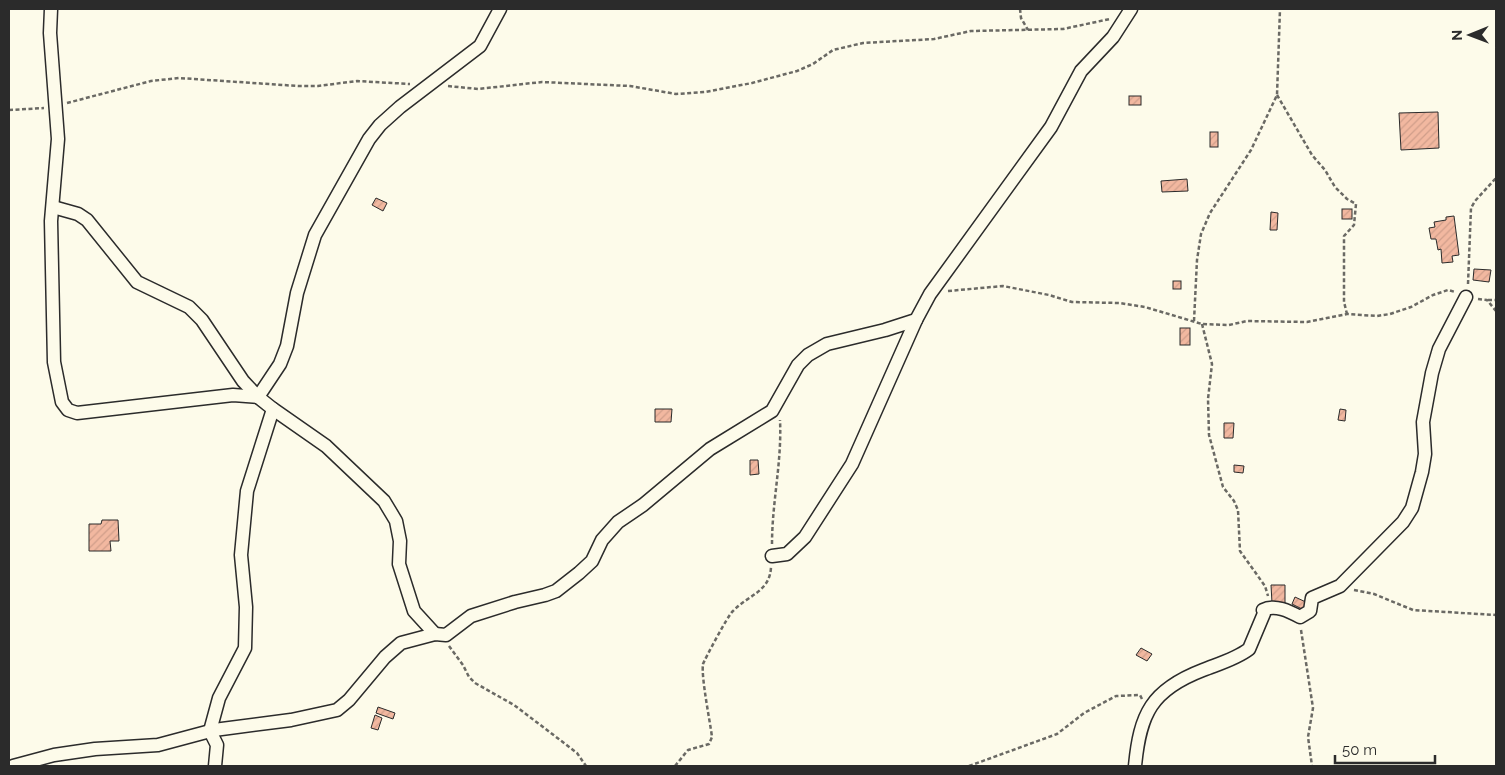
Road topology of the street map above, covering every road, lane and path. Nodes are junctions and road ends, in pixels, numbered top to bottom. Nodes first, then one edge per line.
1 (51, 9) edge
2 (500, 9) edge
3 (1020, 9) edge
4 (1280, 9) edge
5 (1130, 10) edge
6 (1028, 30) junction
7 (428, 84) junction
8 (1277, 95) junction
9 (55, 105) junction
10 (9, 110) edge
11 (1496, 178) edge
12 (53, 207) junction
13 (930, 294) junction
14 (1466, 299) junction
15 (1487, 300) junction
16 (1496, 300) edge
17 (1496, 311) edge
18 (1347, 314) junction
19 (916, 320) junction
20 (1194, 321) junction
21 (1202, 324) junction
22 (258, 397) junction
23 (779, 399) junction
24 (273, 409) junction
25 (772, 556) junction
26 (1340, 586) junction
27 (1269, 607) junction
28 (1496, 615) edge
29 (1300, 617) junction
30 (440, 635) junction
31 (1146, 712) junction
32 (210, 731) junction
33 (13, 766) edge
34 (216, 766) edge
35 (586, 766) edge
36 (675, 766) edge
37 (969, 766) edge
38 (1135, 766) edge
39 (1312, 766) edge

1 - 9 street
2 - 7 street
3 - 6 path
4 - 8 path
5 - 6 path
5 - 13 street
6 - 7 path
7 - 9 path
7 - 22 street
8 - 18 path
8 - 20 path
9 - 10 path
9 - 12 street
11 - 14 path
12 - 22 street
12 - 22 street
13 - 19 street
13 - 20 path
14 - 15 path
14 - 18 path
14 - 26 street
15 - 16 path
15 - 17 path
18 - 21 path
19 - 23 street
19 - 25 street
20 - 21 path
21 - 27 path
22 - 24 street
23 - 25 path
23 - 30 street
24 - 30 street
24 - 32 street
25 - 36 path
26 - 28 path
26 - 29 street
27 - 29 street
27 - 31 street
29 - 39 path
30 - 32 street
30 - 35 path
31 - 37 path
31 - 38 street
32 - 33 street
32 - 34 street

